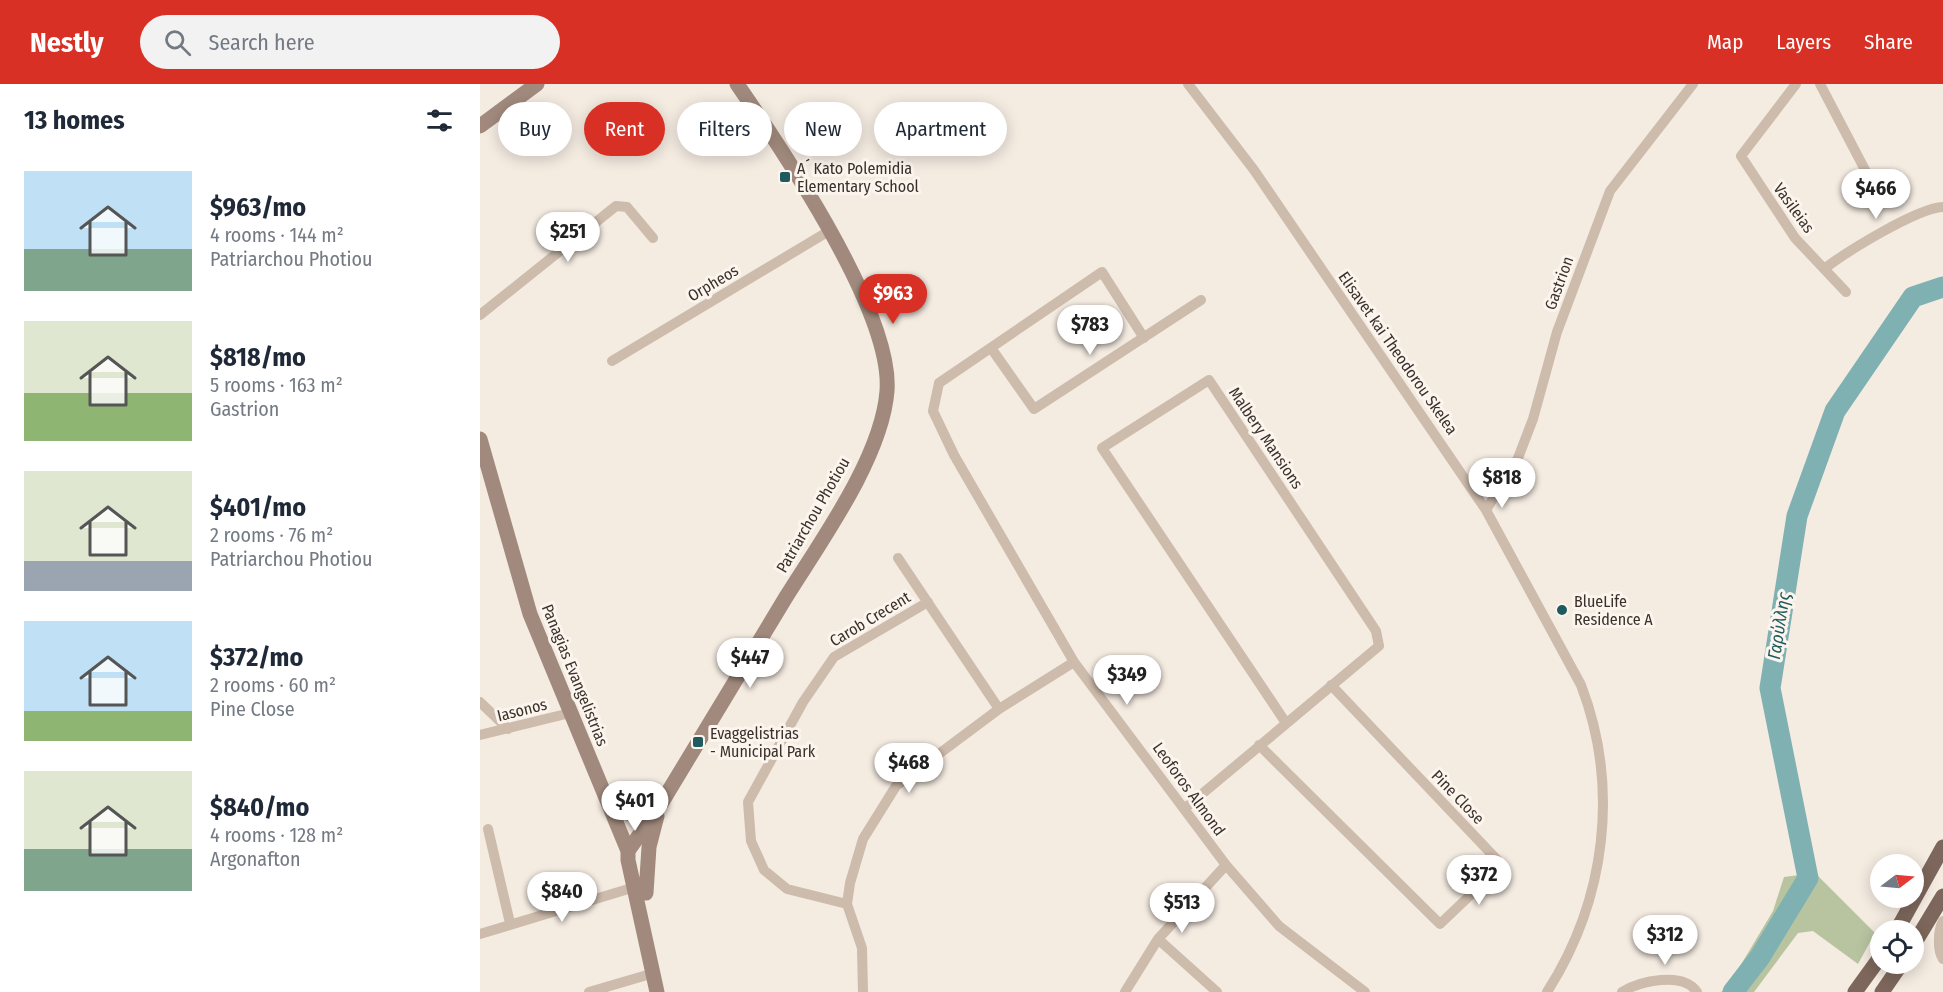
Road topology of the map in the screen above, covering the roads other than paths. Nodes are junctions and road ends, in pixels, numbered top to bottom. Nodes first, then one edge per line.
1 (537, 84) edge
2 (737, 84) edge
3 (1188, 84) edge
4 (1693, 84) edge
5 (1796, 84) edge
6 (1820, 84) edge
7 (480, 126) edge
8 (1874, 187) dead end
9 (1943, 207) edge
10 (829, 231) junction
11 (653, 238) dead end
12 (1824, 268) junction
13 (1846, 292) dead end
14 (1201, 300) dead end
15 (480, 315) edge
16 (1144, 338) junction
17 (991, 348) junction
18 (612, 361) dead end
19 (480, 439) edge
20 (1486, 510) junction
21 (898, 558) dead end
22 (928, 602) junction
23 (1074, 662) junction
24 (1331, 685) junction
25 (480, 702) edge
26 (999, 709) junction
27 (570, 713) junction
28 (1286, 723) junction
29 (508, 729) junction
30 (480, 735) edge
31 (1259, 745) junction
32 (659, 807) junction
33 (610, 808) junction
34 (1184, 809) junction
35 (488, 829) dead end
36 (1943, 847) edge
37 (628, 851) junction
38 (1226, 865) junction
39 (640, 890) junction
40 (1943, 896) edge
41 (847, 904) junction
42 (1903, 920) edge
43 (1943, 921) edge
44 (510, 923) junction
45 (1924, 927) edge
46 (480, 934) edge
47 (1158, 939) junction
48 (1943, 959) edge
49 (1870, 971) edge
50 (654, 972) junction
51 (1894, 974) edge
52 (590, 992) edge
53 (657, 992) edge
54 (863, 992) edge
55 (1125, 992) edge
56 (1216, 992) edge
57 (1365, 992) edge
58 (1547, 992) edge
59 (1622, 992) edge
60 (1696, 992) edge
61 (1855, 992) edge
62 (1882, 992) edge

1 - 7 street
2 - 10 street, Patriarchou Photiou
3 - 20 street, Elisavet kai Theodorou Skelea
4 - 20 street, Gastrion
5 - 12 street, Vasileias
6 - 8 street
9 - 12 street
10 - 18 street, Orpheos
10 - 32 street, Patriarchou Photiou
11 - 15 street
12 - 13 street, Vasileias
14 - 16 street
16 - 17 street
16 - 17 street
17 - 23 street, Leoforos Almond
19 - 27 street, Panagias Evangelistrias
20 - 58 street, Elisavet kai Theodorou Skelea
21 - 22 street
22 - 26 street
22 - 41 street, Carob Crecent
23 - 26 street
23 - 34 street, Leoforos Almond
24 - 28 street, Malbery Mansions
24 - 28 street, Malbery Mansions
24 - 31 street, Pine Close
25 - 29 street
26 - 41 street
27 - 29 street, Iasonos
27 - 33 street, Panagias Evangelistrias
28 - 31 street, Malbery Mansions
29 - 30 street, Iasonos
31 - 34 street, Malbery Mansions
32 - 33 street
32 - 37 street, Patriarchou Photiou
32 - 39 street
33 - 37 street, Panagias Evangelistrias
34 - 38 street, Leoforos Almond
35 - 44 street
36 - 42 main road
37 - 39 street, Panagias Evangelistrias
38 - 47 street
38 - 57 street, Leoforos Almond
39 - 44 street
39 - 50 street
40 - 45 main road
41 - 54 street
43 - 48 street
44 - 46 street
47 - 55 street
47 - 56 street
49 - 61 main road
50 - 52 street
50 - 53 street
51 - 62 main road
59 - 60 street

